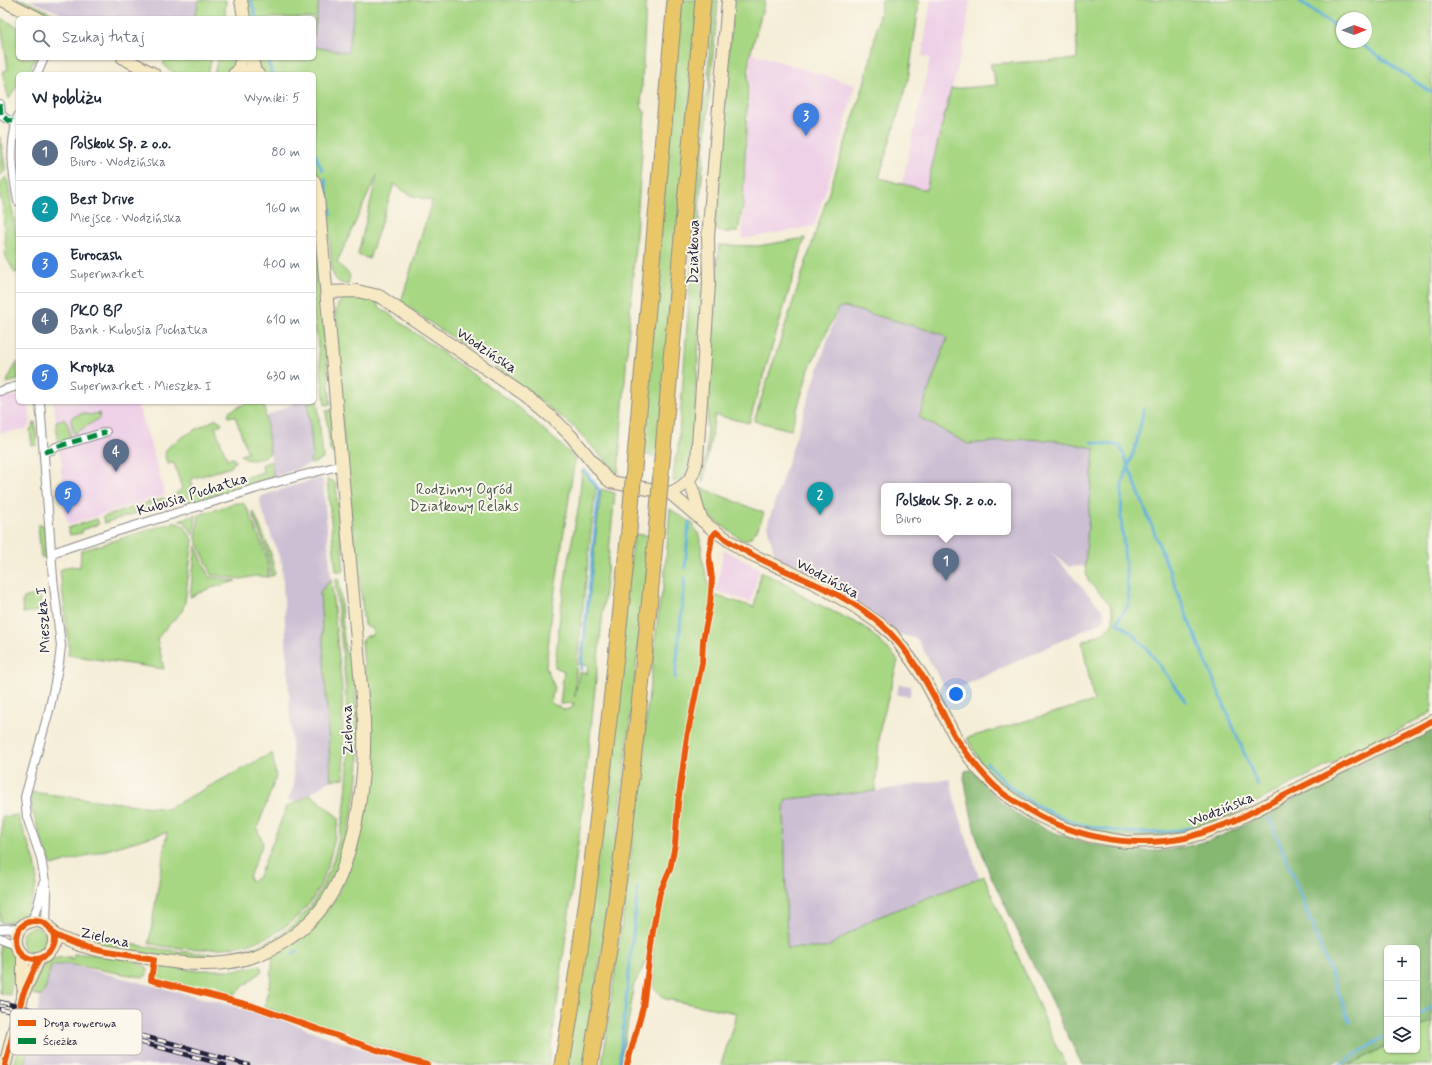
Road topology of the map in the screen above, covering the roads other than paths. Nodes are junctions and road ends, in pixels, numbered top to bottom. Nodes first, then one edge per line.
1 (2, 0) edge
2 (241, 0) edge
3 (675, 0) edge
4 (703, 0) edge
5 (728, 0) edge
6 (34, 16) edge
7 (244, 16) edge
8 (43, 60) edge
9 (127, 60) edge
10 (241, 60) edge
11 (253, 60) edge
12 (38, 72) edge
13 (150, 72) edge
14 (236, 72) edge
15 (239, 72) edge
16 (253, 72) edge
17 (257, 72) edge
18 (0, 104) edge
19 (16, 119) edge
20 (16, 123) edge
21 (316, 189) edge
22 (16, 190) edge
23 (326, 292) junction
24 (16, 387) edge
25 (0, 391) edge
26 (40, 404) edge
27 (106, 432) dead end
28 (44, 452) junction
29 (342, 465) junction
30 (688, 482) junction
31 (670, 493) junction
32 (704, 522) junction
33 (52, 553) junction
34 (1432, 721) edge
35 (44, 877) junction
36 (25, 925) junction
37 (0, 929) edge
38 (50, 930) junction
39 (0, 938) edge
40 (16, 944) junction
41 (87, 948) junction
42 (50, 952) junction
43 (23, 955) junction
44 (39, 959) junction
45 (23, 994) junction
46 (19, 1009) edge
47 (10, 1045) edge
48 (5, 1065) edge
49 (562, 1065) edge
50 (590, 1065) edge

1 - 6 street
2 - 7 street
3 - 49 highway, bridge
4 - 50 highway, bridge
5 - 30 street, Działkowa
8 - 12 street
9 - 13 street
10 - 14 street
11 - 17 street
15 - 16 street
18 - 19 street
20 - 22 street
21 - 23 street
23 - 29 street, Zielona
23 - 31 street, Wodzińska
24 - 25 street
26 - 28 street, Mieszka I
27 - 28 street
28 - 33 street, Mieszka I
29 - 33 street, Kubusia Puchatka
29 - 41 street, Zielona
30 - 31 street
30 - 32 street, Wodzińska
31 - 32 street, Wodzińska
32 - 34 street, Wodzińska
33 - 35 street, Mieszka I
35 - 36 street, Mieszka I
35 - 38 street, Mieszka I
36 - 37 street
36 - 38 street
36 - 40 street
38 - 41 street, Zielona
38 - 42 street
39 - 40 street
40 - 43 street
41 - 42 street, Zielona
42 - 44 street
43 - 44 street
43 - 45 street
44 - 45 street
45 - 46 street
47 - 48 street

